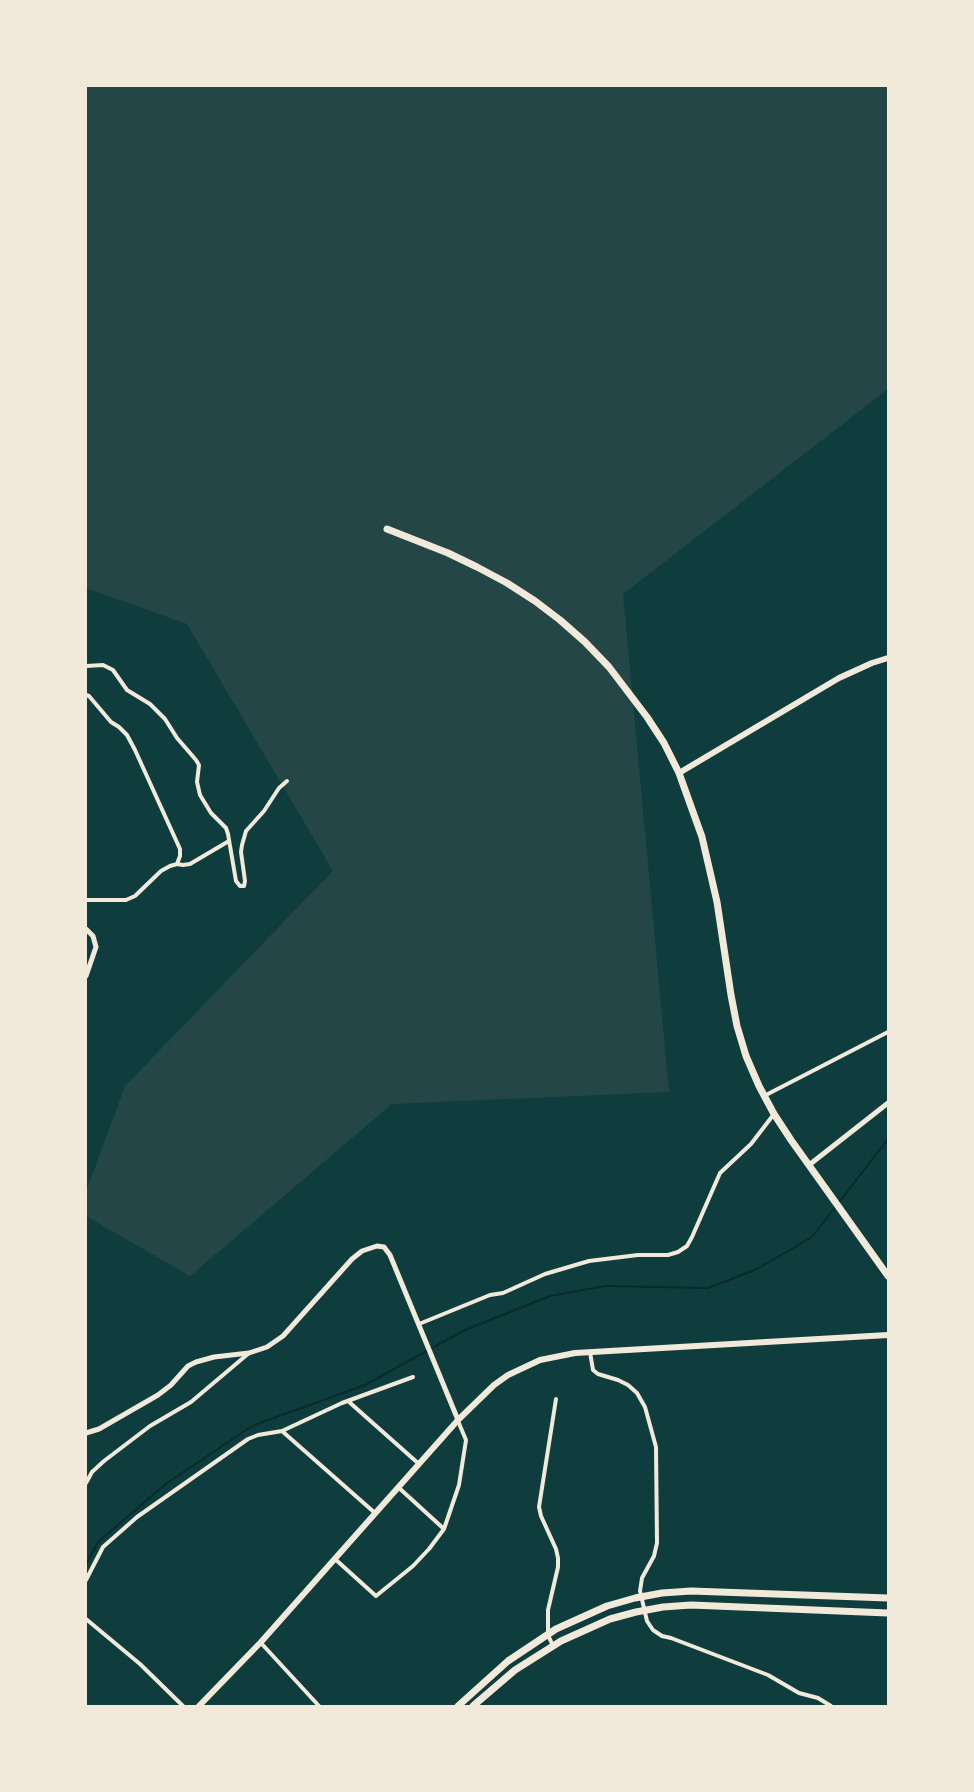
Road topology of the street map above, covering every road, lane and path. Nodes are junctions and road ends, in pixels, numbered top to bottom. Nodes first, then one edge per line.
1 (387, 529) dead end
2 (888, 658) edge
3 (86, 666) edge
4 (86, 695) edge
5 (679, 773) junction
6 (286, 781) dead end
7 (230, 842) junction
8 (177, 864) junction
9 (86, 900) edge
10 (86, 929) edge
11 (86, 976) edge
12 (888, 1032) edge
13 (764, 1096) junction
14 (888, 1103) edge
15 (774, 1114) junction
16 (809, 1165) junction
17 (888, 1276) edge
18 (419, 1324) junction
19 (888, 1335) edge
20 (590, 1352) junction
21 (249, 1353) junction
22 (413, 1377) dead end
23 (556, 1399) dead end
24 (348, 1401) junction
25 (458, 1420) junction
26 (282, 1431) junction
27 (86, 1433) edge
28 (419, 1464) junction
29 (86, 1483) edge
30 (398, 1487) junction
31 (375, 1513) junction
32 (444, 1529) junction
33 (335, 1559) junction
34 (86, 1580) edge
35 (641, 1597) junction
36 (888, 1598) edge
37 (644, 1610) junction
38 (888, 1613) edge
39 (86, 1619) edge
40 (548, 1635) junction
41 (261, 1642) junction
42 (553, 1646) junction
43 (183, 1707) edge
44 (199, 1707) edge
45 (319, 1707) edge
46 (458, 1707) edge
47 (473, 1707) edge
48 (831, 1707) edge

1 - 5 highway
2 - 5 main road
3 - 7 street
4 - 8 street
5 - 13 highway
6 - 7 street
7 - 8 street
8 - 9 street
10 - 11 street
12 - 13 street
13 - 15 highway
14 - 16 street
15 - 16 highway
15 - 18 street
16 - 17 highway
18 - 21 street
18 - 25 street
19 - 20 main road
20 - 25 main road
20 - 35 street
21 - 27 street
21 - 29 street
22 - 24 street
23 - 40 street
24 - 26 street
24 - 28 street
25 - 28 main road
25 - 32 street
26 - 31 street
26 - 34 street
28 - 30 main road
30 - 31 main road
30 - 32 street
31 - 33 main road
32 - 33 street
33 - 41 main road
35 - 36 highway
35 - 37 street
35 - 40 highway
37 - 38 highway
37 - 42 highway
37 - 48 street
39 - 43 street
40 - 42 street
40 - 46 highway
41 - 44 main road
41 - 45 street
42 - 47 highway

